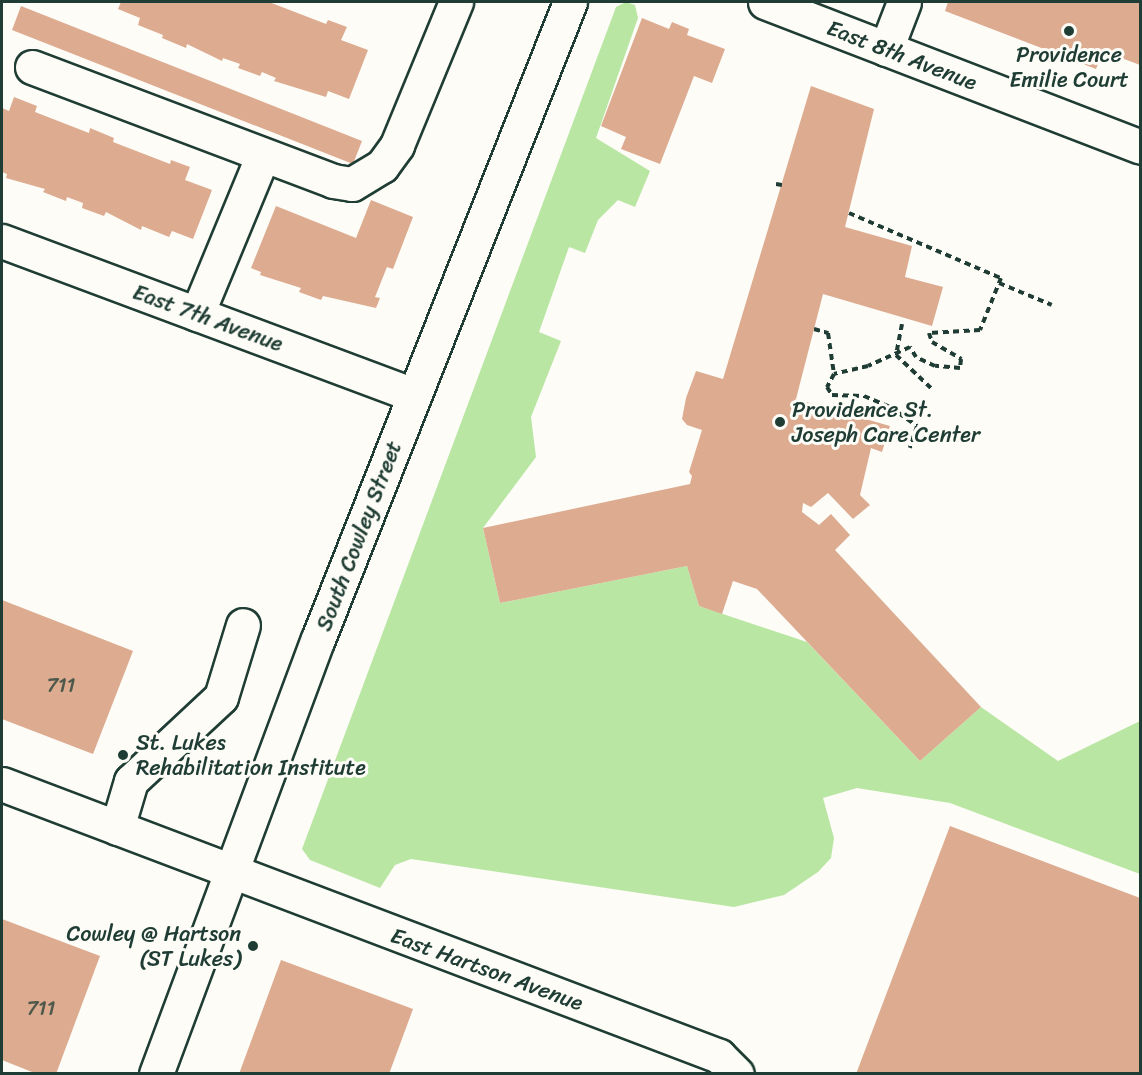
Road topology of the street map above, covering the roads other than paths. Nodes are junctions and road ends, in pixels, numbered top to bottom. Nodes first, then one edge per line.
1 (570, 2) edge
2 (765, 2) edge
3 (903, 2) edge
4 (446, 4) edge
5 (803, 8) edge
6 (886, 49) junction
7 (32, 68) dead end
8 (1140, 147) edge
9 (263, 155) junction
10 (2, 241) edge
11 (197, 314) junction
12 (414, 395) junction
13 (243, 625) dead end
14 (2, 784) edge
15 (117, 828) junction
16 (232, 871) junction
17 (156, 1074) edge
18 (737, 1074) edge

1 - 12 street, South Cowley Street
2 - 5 street, East 8th Avenue
3 - 6 street
4 - 9 street
5 - 6 street, East 8th Avenue
6 - 8 street, East 8th Avenue
7 - 9 street
9 - 11 street
10 - 11 street, East 7th Avenue
11 - 12 street, East 7th Avenue
12 - 16 street, South Cowley Street
13 - 15 street
14 - 15 street, East Hartson Avenue
15 - 16 street, East Hartson Avenue
16 - 17 street, South Cowley Street
16 - 18 street, East Hartson Avenue

